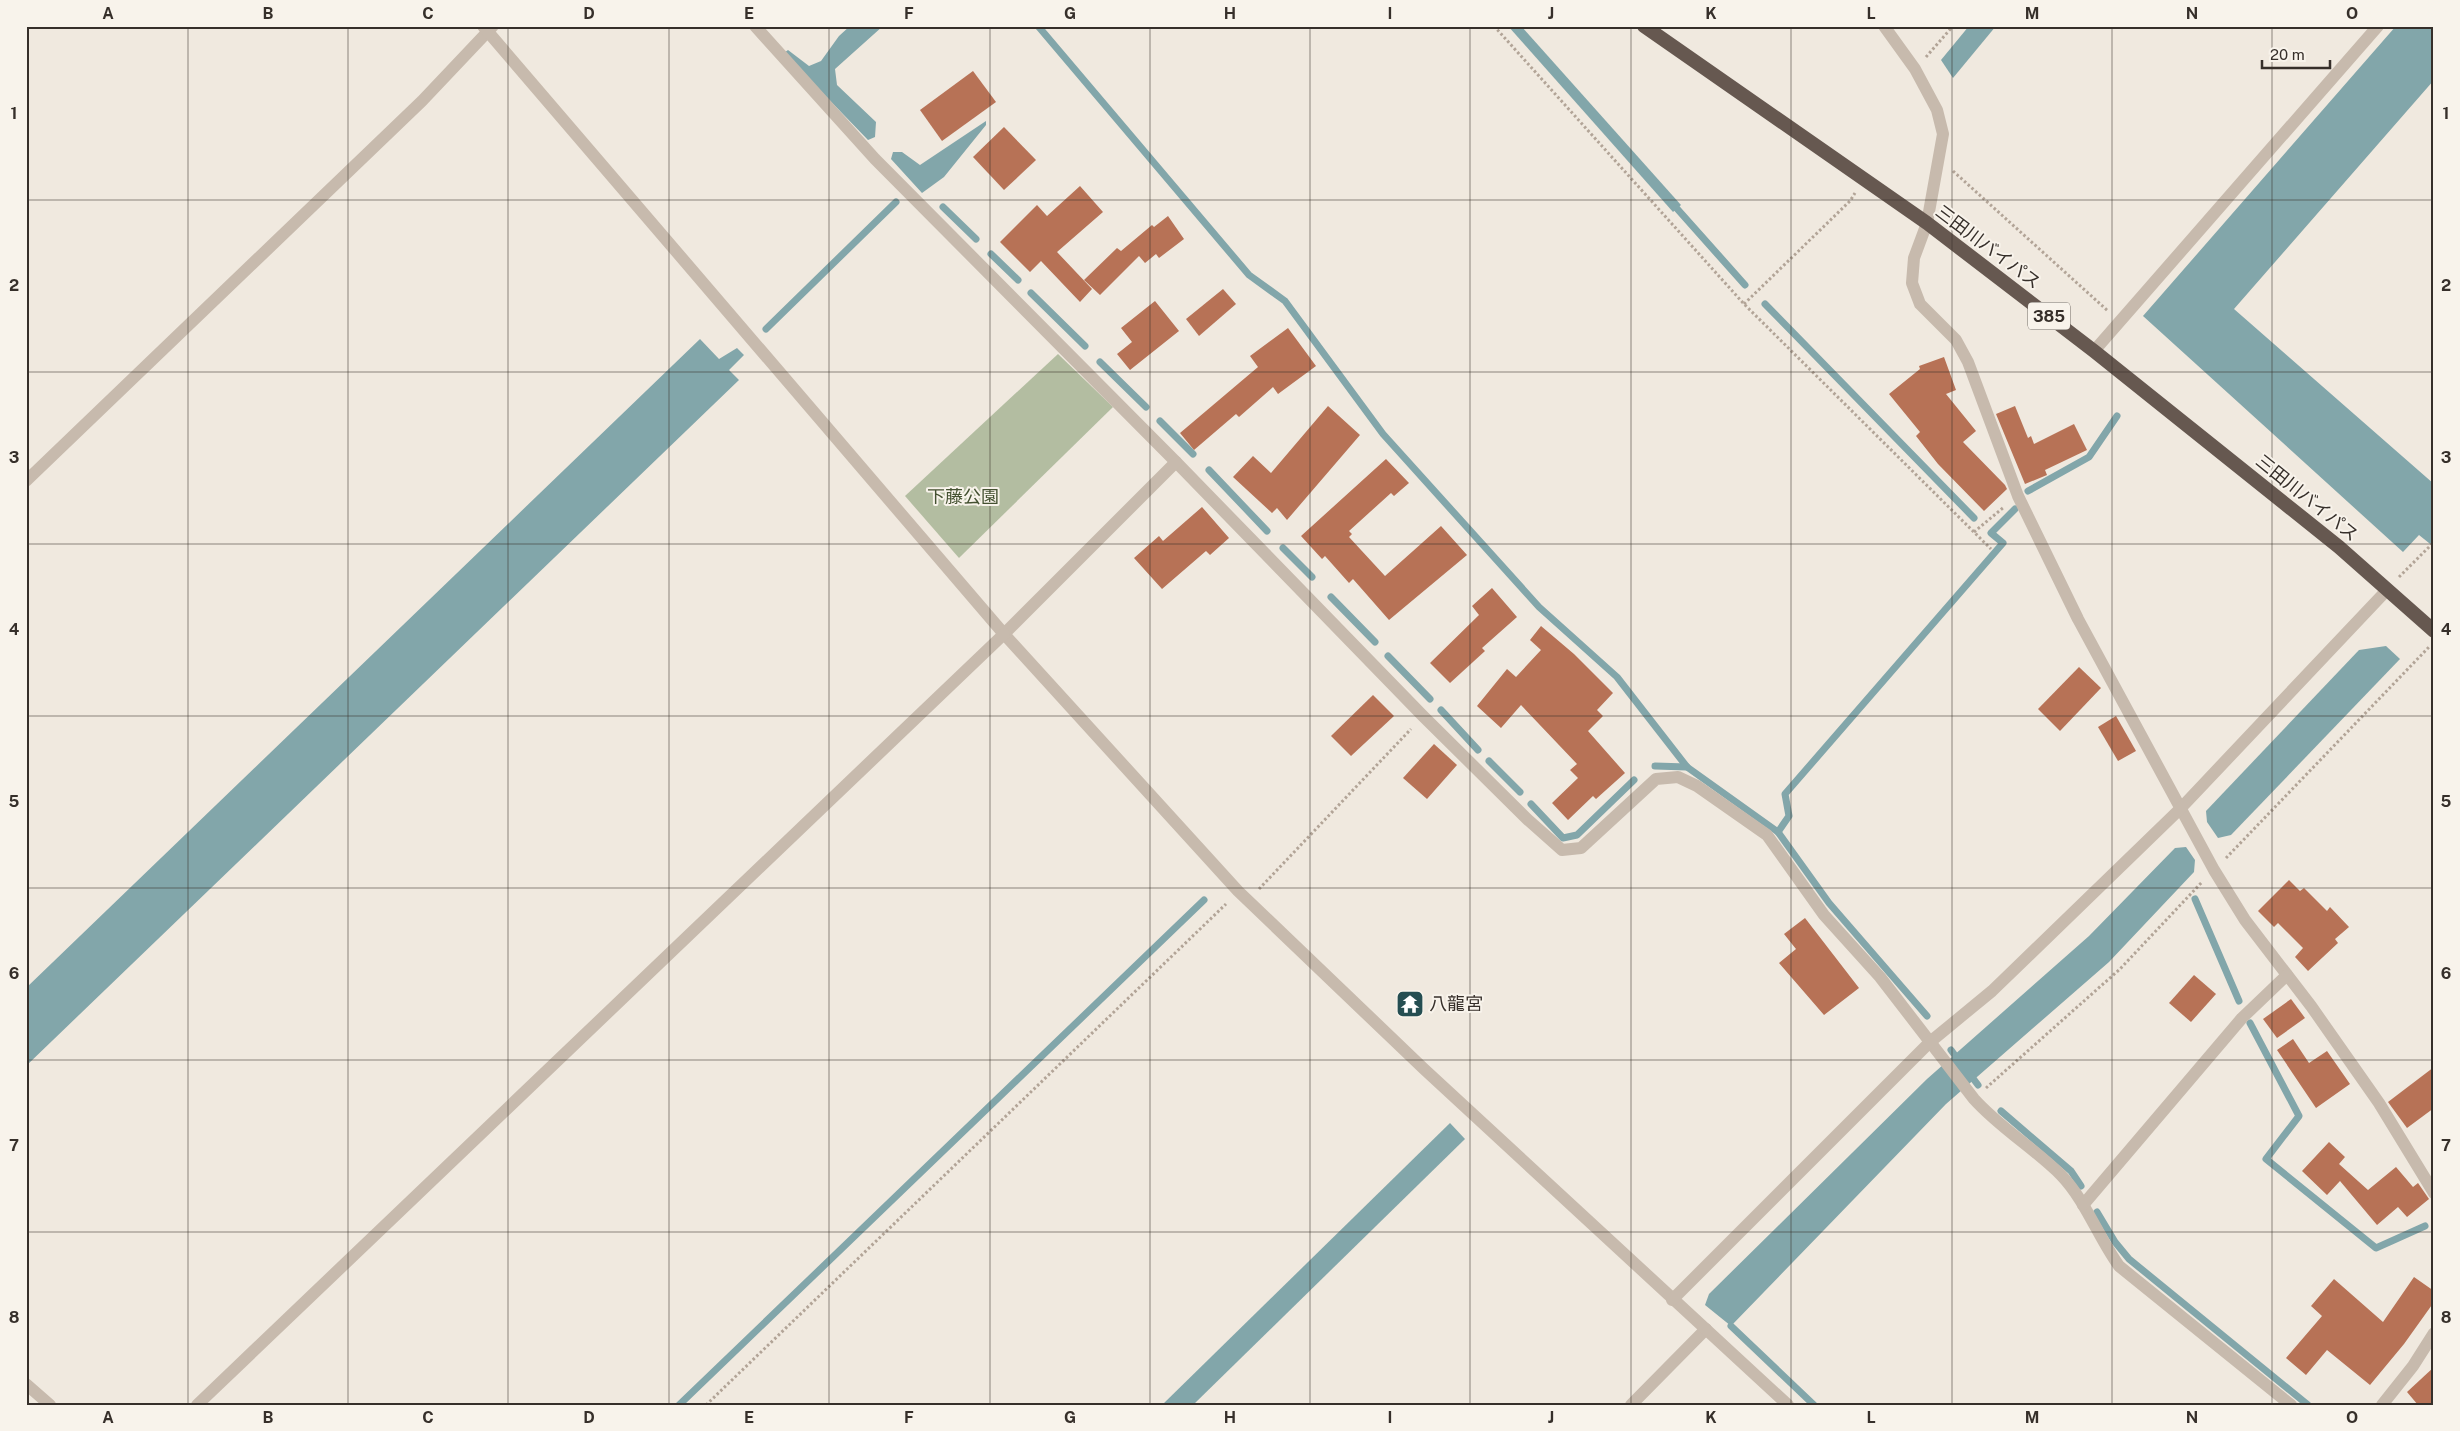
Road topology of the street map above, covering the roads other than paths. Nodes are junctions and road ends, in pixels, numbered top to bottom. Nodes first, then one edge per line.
1 (755, 26) edge
2 (1644, 26) edge
3 (1884, 26) edge
4 (2378, 26) edge
5 (488, 28) edge
6 (1927, 223) junction
7 (2094, 351) junction
8 (1176, 462) junction
9 (26, 481) edge
10 (2386, 590) junction
11 (2434, 631) edge
12 (1004, 634) junction
13 (2180, 809) junction
14 (2287, 975) junction
15 (1930, 1042) junction
16 (2434, 1193) edge
17 (2083, 1205) junction
18 (1672, 1300) junction
19 (1706, 1328) junction
20 (2434, 1333) edge
21 (26, 1384) edge
22 (50, 1405) edge
23 (197, 1405) edge
24 (1631, 1405) edge
25 (1788, 1405) edge
26 (2291, 1405) edge
27 (2382, 1405) edge

1 - 8 street
2 - 6 highway, 三田川バイパス / 385
3 - 6 street
4 - 7 street
5 - 9 street
5 - 12 street
6 - 7 highway, 三田川バイパス / 385
6 - 13 street
7 - 10 highway, 三田川バイパス / 385
8 - 12 street
8 - 15 street
10 - 11 highway, 三田川バイパス / 385
10 - 13 street
12 - 18 street
12 - 23 street
13 - 14 street
13 - 15 street
14 - 16 street
14 - 17 street
15 - 17 street
15 - 18 street
17 - 26 street
18 - 19 street
19 - 24 street
19 - 25 street
20 - 27 street
21 - 22 street

